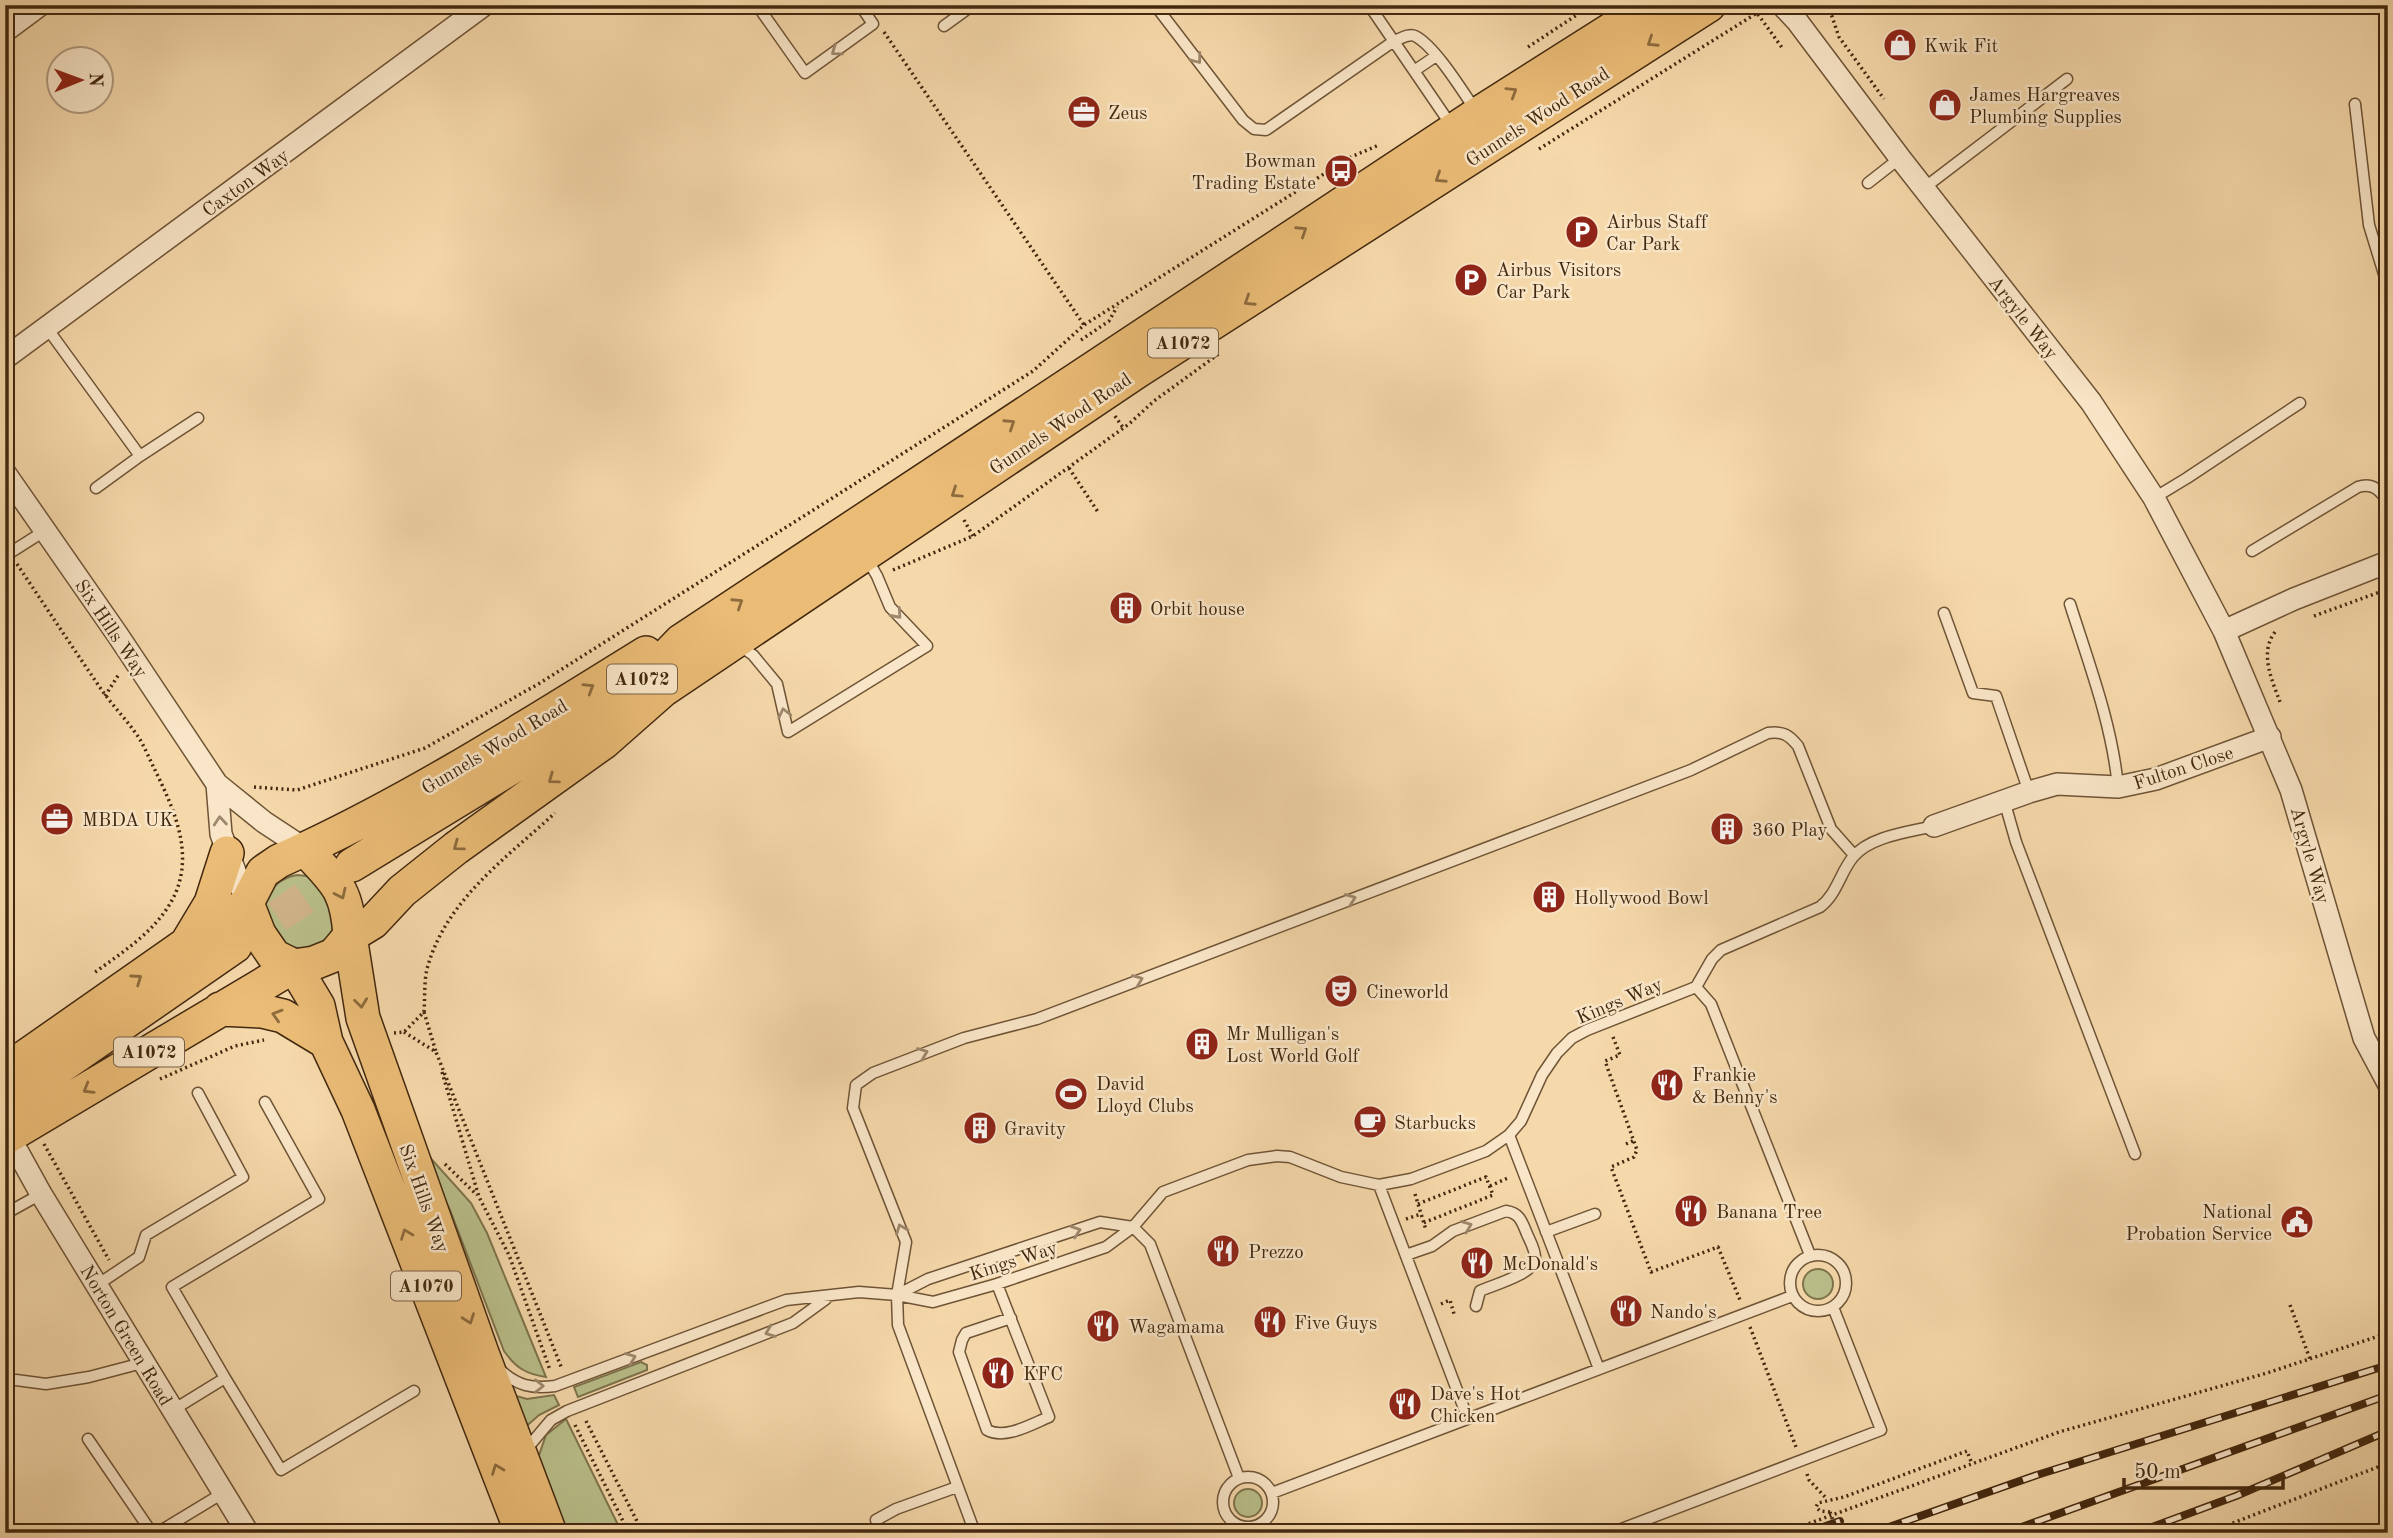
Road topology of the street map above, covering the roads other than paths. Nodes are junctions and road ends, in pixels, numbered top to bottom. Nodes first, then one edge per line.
1 (40, 5) edge
2 (484, 5) edge
3 (757, 5) edge
4 (860, 5) edge
5 (973, 5) edge
6 (1155, 5) edge
7 (1369, 5) edge
8 (1650, 5) edge
9 (1709, 5) edge
10 (1782, 5) edge
11 (1797, 13) edge
12 (944, 26) dead end
13 (5, 31) edge
14 (1394, 41) junction
15 (1436, 56) junction
16 (1414, 71) junction
17 (2067, 79) dead end
18 (2355, 104) dead end
19 (1466, 122) junction
20 (1900, 158) junction
21 (1868, 183) dead end
22 (1923, 188) junction
23 (2388, 287) edge
24 (47, 328) junction
25 (5, 358) edge
26 (2300, 402) dead end
27 (198, 418) dead end
28 (140, 456) junction
29 (5, 473) edge
30 (96, 488) dead end
31 (2154, 498) junction
32 (2388, 503) edge
33 (46, 530) junction
34 (2252, 551) dead end
35 (8, 554) edge
36 (2388, 562) edge
37 (871, 565) junction
38 (2070, 604) dead end
39 (1944, 613) dead end
40 (2224, 631) junction
41 (681, 640) junction
42 (733, 642) junction
43 (663, 690) junction
44 (599, 714) junction
45 (2270, 737) junction
46 (216, 784) junction
47 (2118, 787) junction
48 (2029, 792) junction
49 (2004, 800) junction
50 (1934, 826) joint
51 (305, 849) junction
52 (227, 853) junction
53 (1854, 855) junction
54 (352, 865) tunnel mouth
55 (247, 903) junction
56 (351, 936) junction
57 (185, 945) junction
58 (235, 946) tunnel mouth
59 (294, 967) junction
60 (1696, 987) junction
61 (220, 1009) junction
62 (327, 1042) junction
63 (5, 1071) edge
64 (2388, 1083) edge
65 (198, 1093) dead end
66 (265, 1102) dead end
67 (15, 1128) edge
68 (1509, 1135) junction
69 (2135, 1154) dead end
70 (1379, 1185) junction
71 (41, 1194) junction
72 (5, 1214) edge
73 (1595, 1214) dead end
74 (1133, 1227) junction
75 (1546, 1232) junction
76 (1406, 1255) junction
77 (1811, 1255) junction
78 (998, 1284) junction
79 (97, 1285) junction
80 (897, 1295) junction
81 (1793, 1296) junction
82 (828, 1297) junction
83 (1476, 1306) dead end
84 (1833, 1307) junction
85 (1012, 1318) junction
86 (482, 1353) junction
87 (146, 1362) junction
88 (1600, 1369) junction
89 (225, 1378) junction
90 (16, 1380) dead end
91 (414, 1391) dead end
92 (173, 1410) junction
93 (1468, 1419) junction
94 (88, 1439) dead end
95 (520, 1457) junction
96 (1239, 1478) junction
97 (957, 1487) junction
98 (223, 1493) junction
99 (1272, 1493) junction
100 (876, 1520) dead end
101 (1260, 1529) edge
102 (154, 1533) edge
103 (248, 1533) edge
104 (522, 1533) edge
105 (550, 1533) edge
106 (975, 1533) edge
107 (1611, 1533) edge

1 - 13 street
2 - 24 street, Caxton Way
4 -> 3 lane
5 - 12 lane
6 -> 14 lane
7 - 14 lane
19 -> 8 main road, Gunnels Wood Road / A1072
9 -> 37 main road, Gunnels Wood Road / A1072
10 - 11 street, Argyle Way
11 - 20 street, Argyle Way
14 - 15 lane
14 - 16 lane
15 - 16 lane
15 - 19 lane
16 - 19 lane
17 - 22 lane
18 - 23 lane
41 -> 19 main road, Gunnels Wood Road / A1072
20 - 21 lane
20 - 22 street, Argyle Way
22 - 31 street, Argyle Way
24 - 25 street, Caxton Way
24 - 28 lane
26 - 31 lane
27 - 28 lane
28 - 30 lane
29 - 33 street, Six Hills Way
31 - 40 street, Argyle Way
32 - 34 lane
33 - 35 lane
33 - 46 street, Six Hills Way
36 - 40 street
37 - 42 main road, Gunnels Wood Road / A1072
37 -> 42 lane
38 - 47 lane
39 - 48 lane
40 - 45 street, Argyle Way
41 - 44 main road, Gunnels Wood Road / A1072
51 -> 41 main road, Gunnels Wood Road / A1072
42 - 43 main road, Gunnels Wood Road / A1072
43 - 44 main road, Gunnels Wood Road / A1072
43 -> 56 main road, Gunnels Wood Road / A1072
44 - 54 main road, Gunnels Wood Road / A1072
45 - 47 street, Fulton Close
45 - 64 street, Argyle Way
46 - 51 street, Six Hills Way
52 -> 46 street, Six Hills Way
47 - 48 street, Fulton Close
48 - 49 street, Fulton Close
49 - 50 street, Fulton Close
49 - 69 lane
50 - 53 lane
51 - 55 main road, Gunnels Wood Road / A1072
51 -> 56 main road
52 - 55 street, Six Hills Way
52 - 57 main road
53 - 60 lane
80 -> 53 lane
55 - 57 main road, Gunnels Wood Road / A1072
55 - 59 main road
56 - 59 main road, Gunnels Wood Road / A1072
56 -> 86 main road, Six Hills Way / A1070
63 -> 57 main road, Gunnels Wood Road / A1072
58 - 67 main road, A1072
59 - 61 main road, Gunnels Wood Road / A1072
59 - 62 main road, Six Hills Way / A1070
60 - 68 lane, Kings Way
60 - 77 lane
62 -> 61 main road
61 -> 67 main road, Gunnels Wood Road / A1072
104 -> 62 main road, Six Hills Way / A1070
65 - 79 lane
66 - 89 lane
67 - 71 street, Norton Green Road
68 - 70 lane, Kings Way
68 - 75 lane
70 - 74 lane, Kings Way
70 - 76 lane
71 - 72 lane
71 - 79 street, Norton Green Road
73 - 75 lane
74 - 78 lane, Kings Way
80 -> 74 lane, Kings Way
74 - 96 lane
75 - 88 lane
76 -> 83 lane
76 - 93 lane
77 - 81 lane
77 - 84 lane
78 - 80 lane, Kings Way
78 - 85 lane
79 - 87 street, Norton Green Road
80 - 82 lane, Kings Way
80 - 97 lane
81 - 84 lane
81 - 88 lane
86 -> 82 lane, Kings Way
82 -> 95 lane
84 - 107 lane
85 - 85 lane
86 - 95 main road, Six Hills Way / A1070
87 - 90 lane
87 - 92 street, Norton Green Road
88 - 93 lane
89 - 91 lane
89 - 92 lane
92 - 98 street, Norton Green Road
93 - 99 lane
94 - 102 lane
95 - 105 main road, Six Hills Way / A1070
96 - 99 lane
96 - 101 lane
97 - 100 lane
97 - 106 lane
98 - 102 lane
98 - 103 street, Norton Green Road
99 - 101 lane

